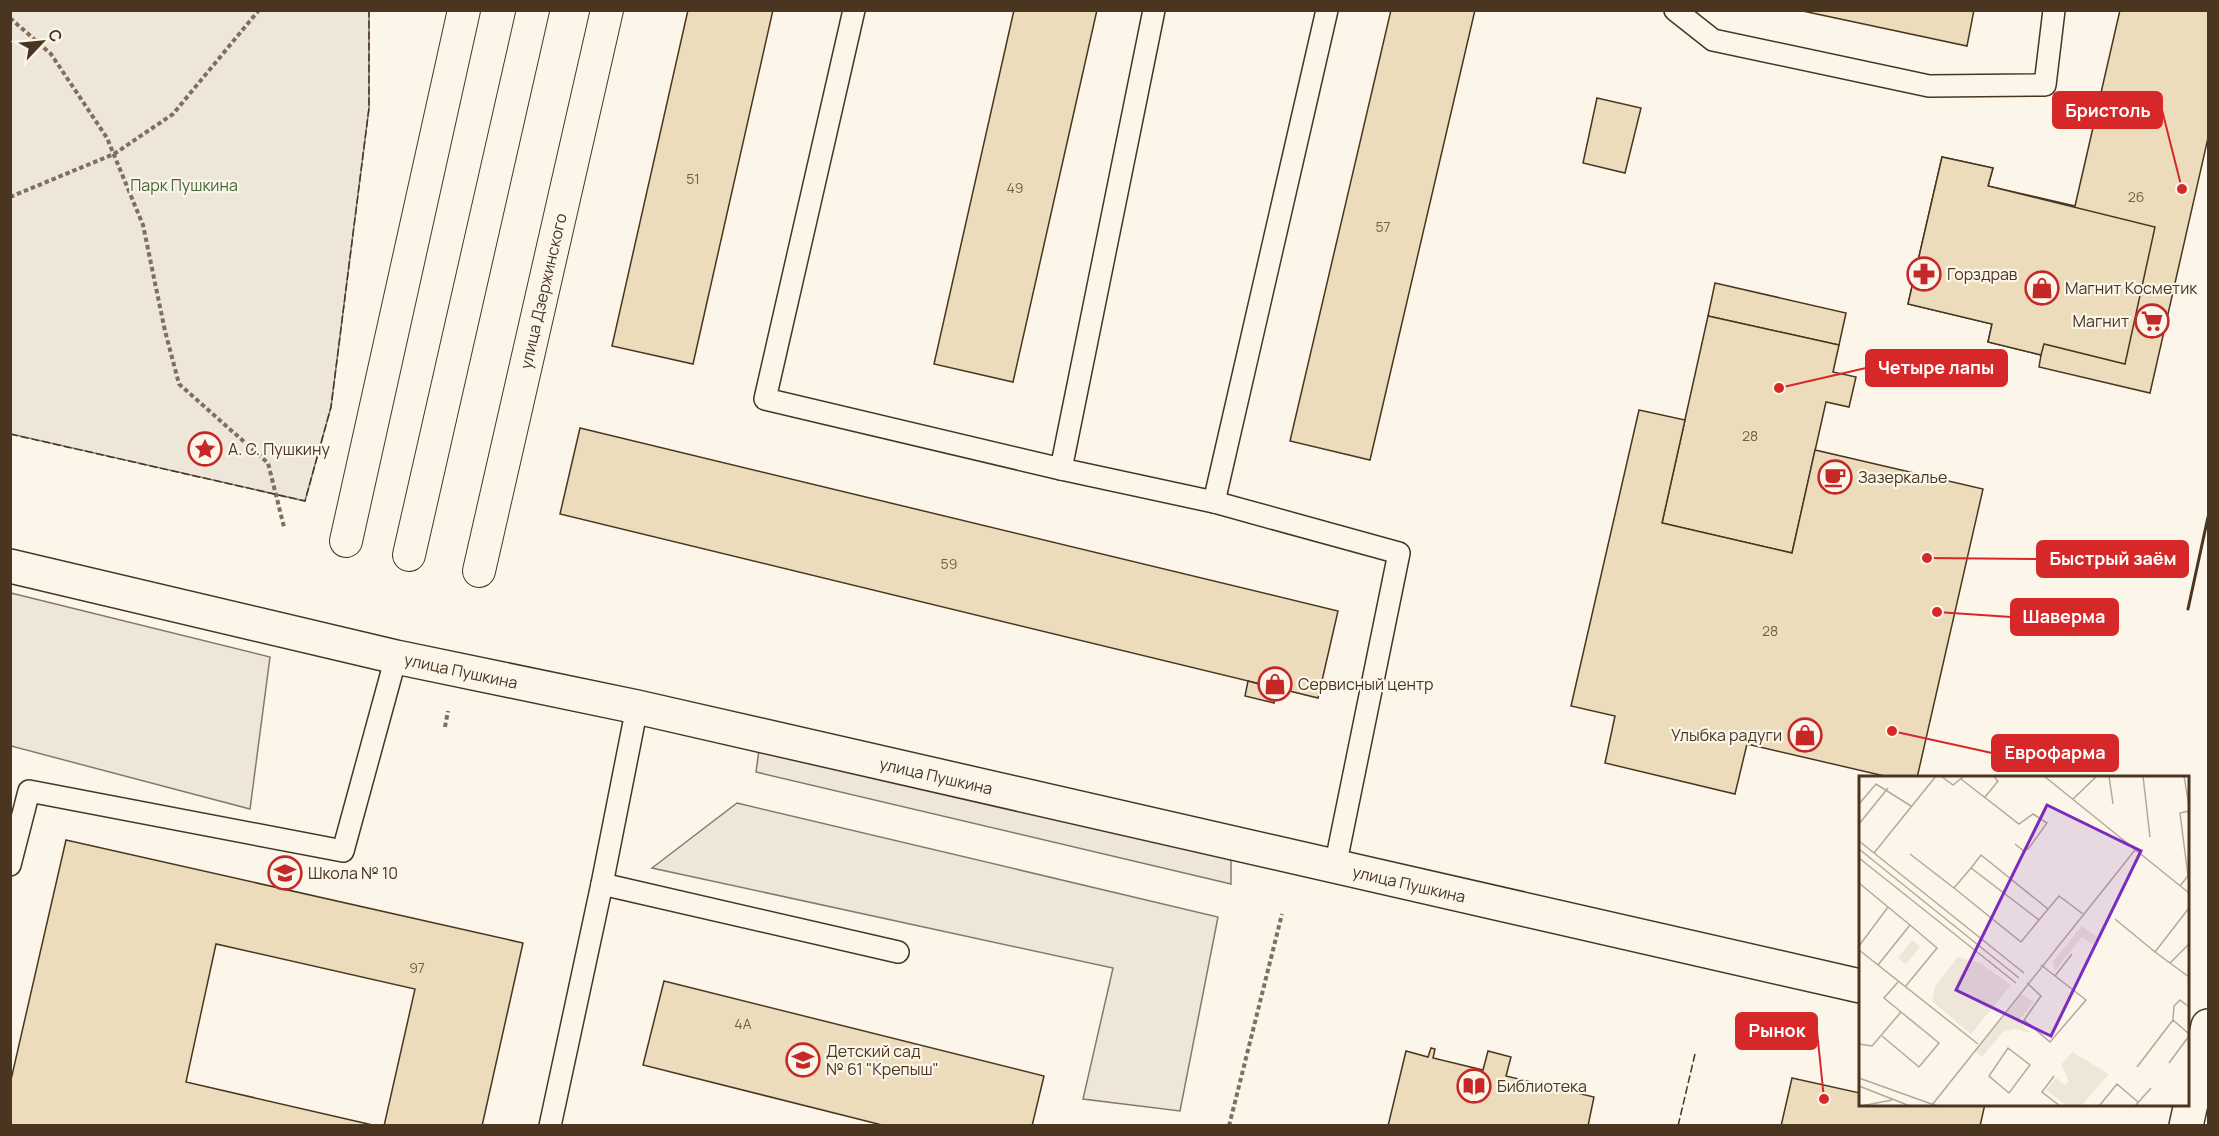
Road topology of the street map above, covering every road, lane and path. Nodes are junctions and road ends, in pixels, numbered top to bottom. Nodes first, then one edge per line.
1 (259, 10) edge
2 (464, 10) edge
3 (533, 10) edge
4 (607, 10) edge
5 (854, 10) edge
6 (1154, 10) edge
7 (1327, 10) edge
8 (1675, 10) edge
9 (2055, 10) edge
10 (10, 18) edge
11 (114, 154) junction
12 (10, 198) edge
13 (1061, 469) junction
14 (1214, 502) junction
15 (284, 527) dead end
16 (346, 541) dead end
17 (410, 555) dead end
18 (10, 566) edge
19 (479, 571) dead end
20 (396, 657) junction
21 (637, 707) junction
22 (10, 865) edge
23 (1335, 867) junction
24 (602, 884) junction
25 (1282, 914) dead end
26 (898, 952) dead end
27 (1859, 986) edge
28 (2208, 1026) edge
29 (2194, 1063) edge
30 (2189, 1102) edge
31 (2188, 1106) edge
32 (550, 1125) edge
33 (1229, 1125) edge
34 (2186, 1125) edge

1 - 11 path
2 - 16 street
3 - 17 street
4 - 19 street, улица Дзержинского
5 - 13 lane
6 - 13 lane
7 - 14 lane
8 - 9 lane
10 - 11 path
11 - 12 path
11 - 15 path
13 - 14 lane
14 - 23 lane
18 - 20 street, улица Пушкина
20 - 21 street, улица Пушкина
20 - 22 lane
21 - 23 street, улица Пушкина
21 - 24 lane
23 - 27 street, улица Пушкина
24 - 26 lane
24 - 32 lane
25 - 33 path
28 - 29 street
29 - 30 street
31 - 34 street

